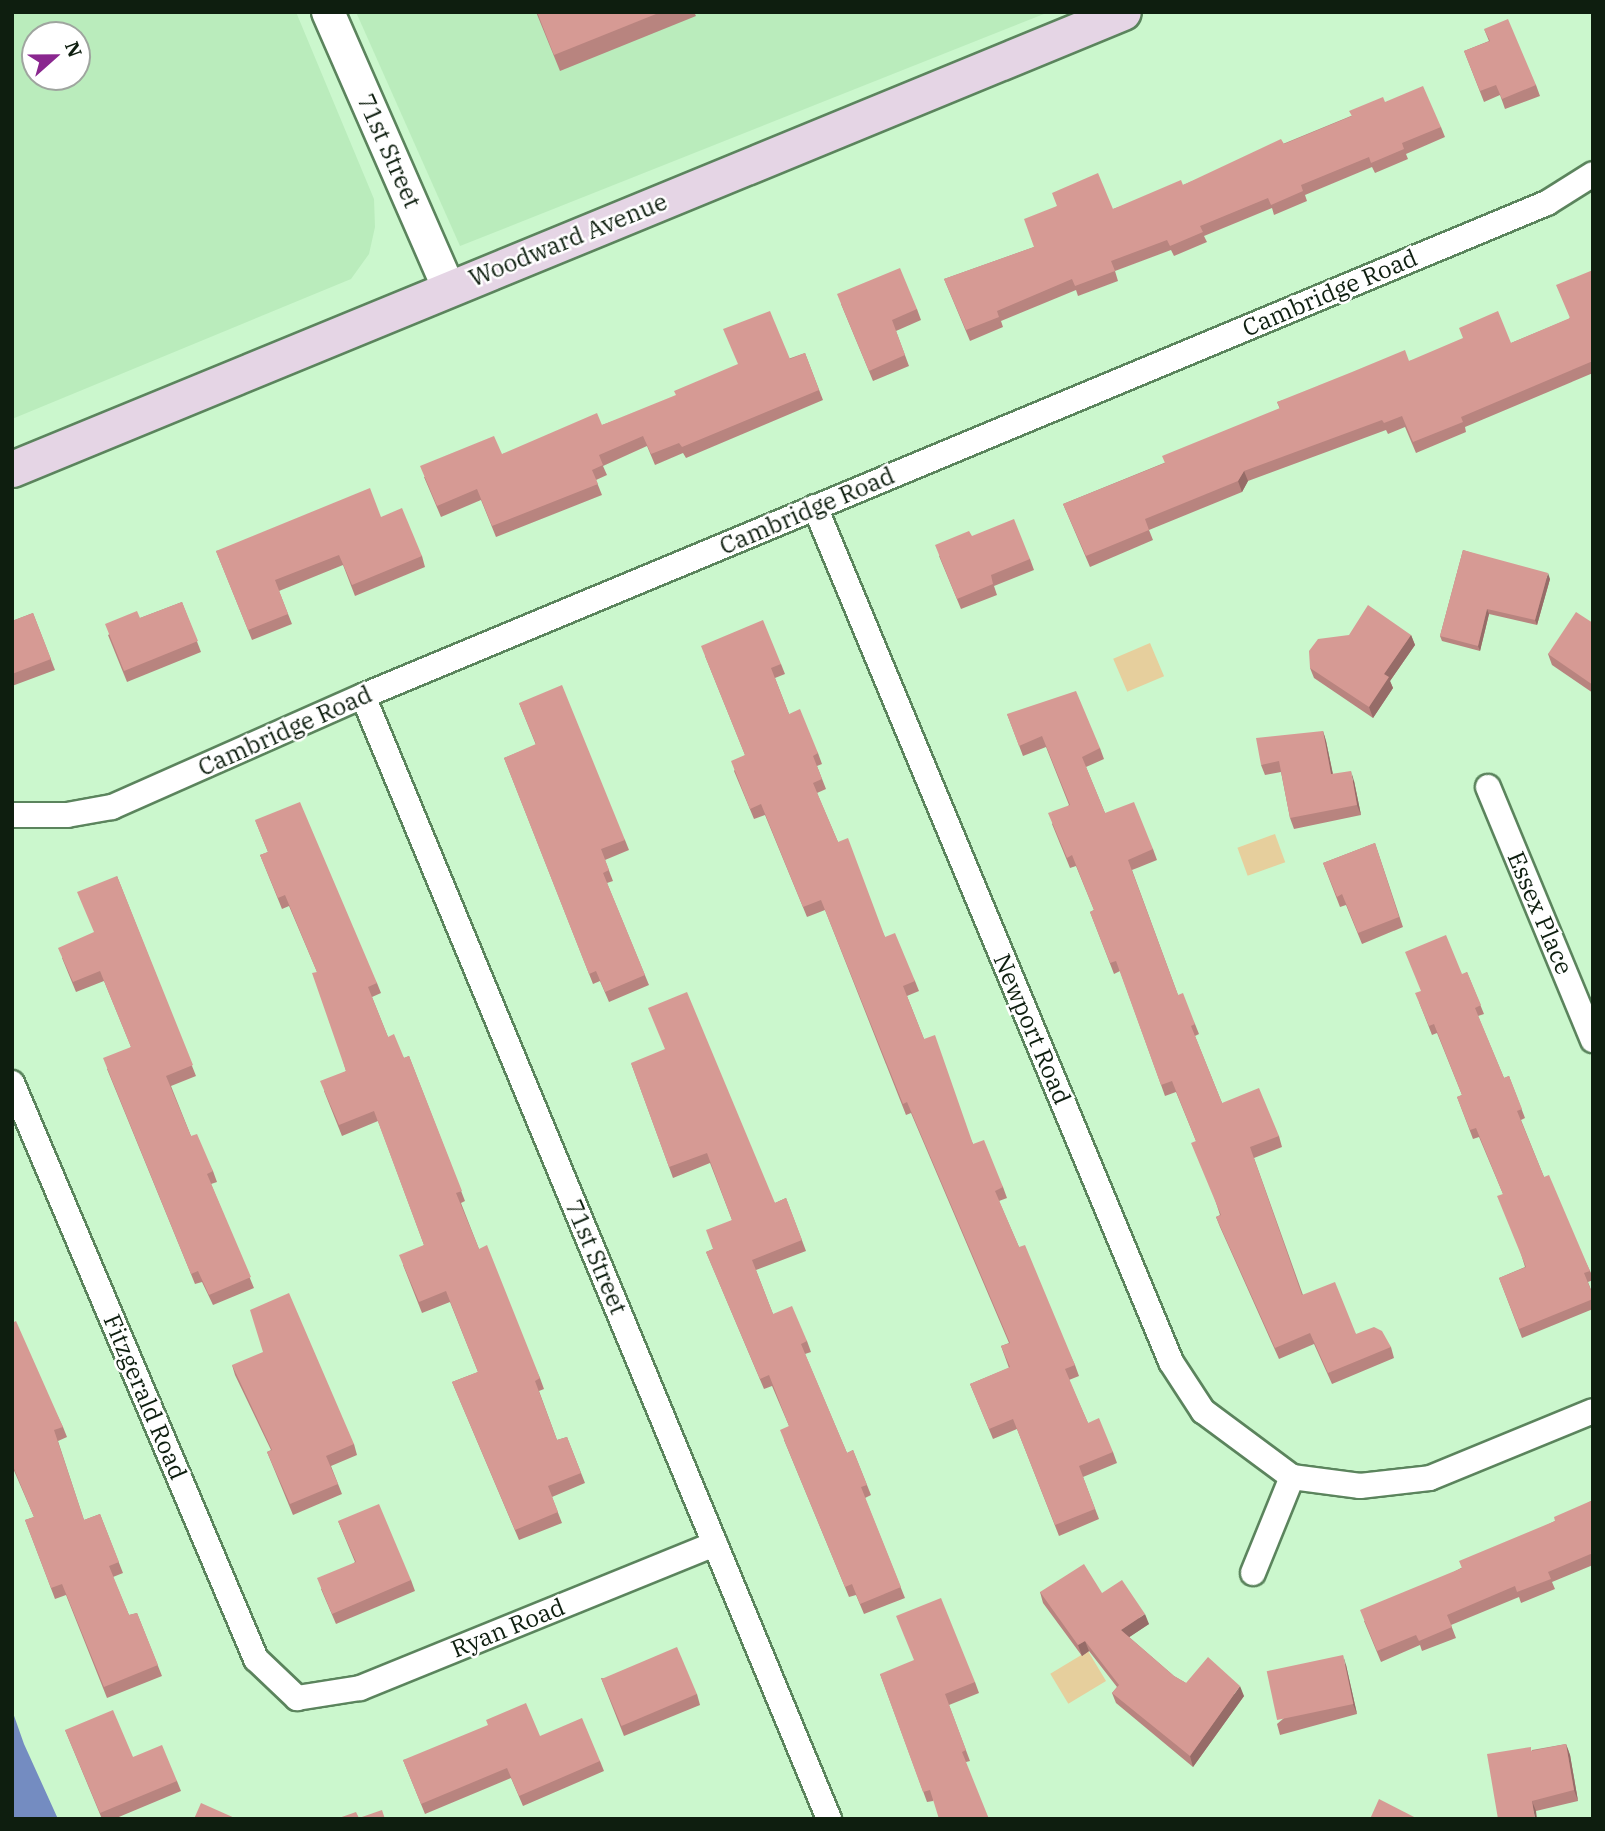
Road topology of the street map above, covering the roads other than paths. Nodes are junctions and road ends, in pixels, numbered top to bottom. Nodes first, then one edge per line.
1 (328, 12) edge
2 (1123, 12) edge
3 (1082, 20) edge
4 (1593, 174) edge
5 (449, 289) junction
6 (12, 469) edge
7 (815, 508) junction
8 (363, 696) junction
9 (1488, 787) dead end
10 (12, 815) edge
11 (1593, 1040) edge
12 (12, 1083) edge
13 (1593, 1411) edge
14 (1292, 1477) junction
15 (715, 1544) junction
16 (1253, 1573) dead end
17 (297, 1698) joint
18 (829, 1819) edge

1 - 5 street, 71st Street
2 - 3 main road, Woodward Avenue
3 - 5 main road, Woodward Avenue
4 - 7 street, Cambridge Road
5 - 6 main road, Woodward Avenue
7 - 8 street, Cambridge Road
7 - 14 street, Newport Road
8 - 10 street, Cambridge Road
8 - 15 street, 71st Street
9 - 11 street, Essex Place
12 - 17 street, Fitzgerald Road
13 - 14 street
14 - 16 street
15 - 17 street, Ryan Road
15 - 18 street, 71st Street

